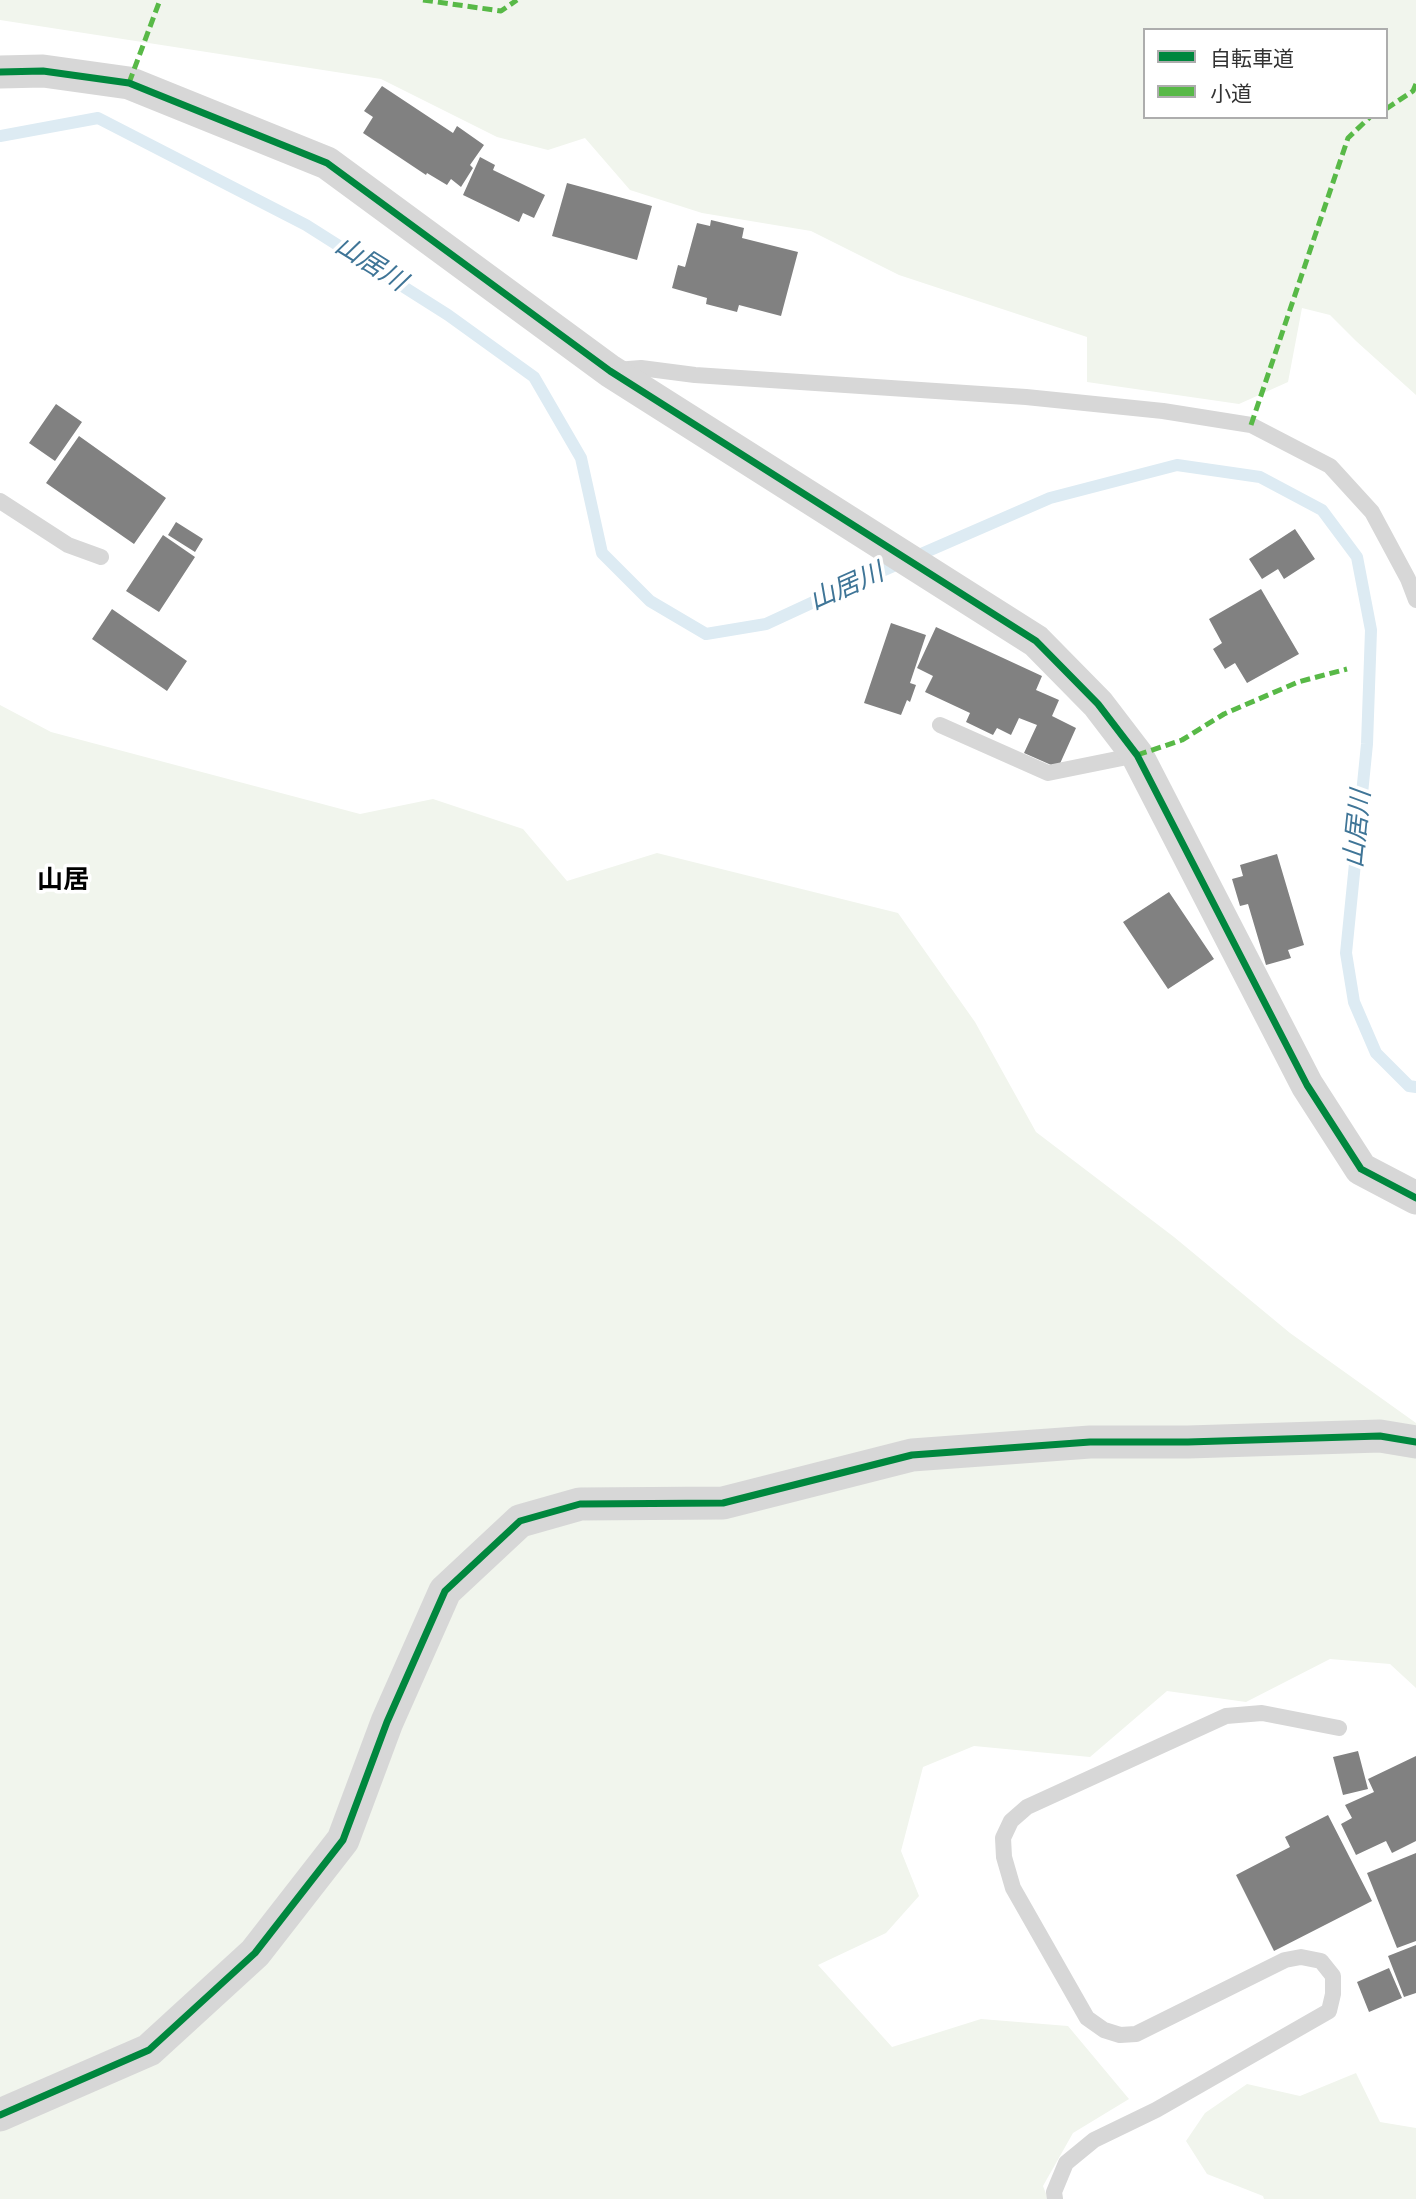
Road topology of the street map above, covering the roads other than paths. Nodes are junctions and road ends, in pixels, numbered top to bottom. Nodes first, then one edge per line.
1 (0, 72) edge
2 (610, 371) junction
3 (0, 501) edge
4 (101, 557) dead end
5 (1416, 600) edge
6 (940, 725) dead end
7 (1137, 755) junction
8 (1416, 1198) edge
9 (1416, 1442) edge
10 (1339, 1728) dead end
11 (0, 2115) edge
12 (1055, 2199) edge

1 - 2 street
2 - 5 lane
2 - 7 street
3 - 4 lane
6 - 7 lane
7 - 8 street
9 - 11 street
10 - 12 lane

